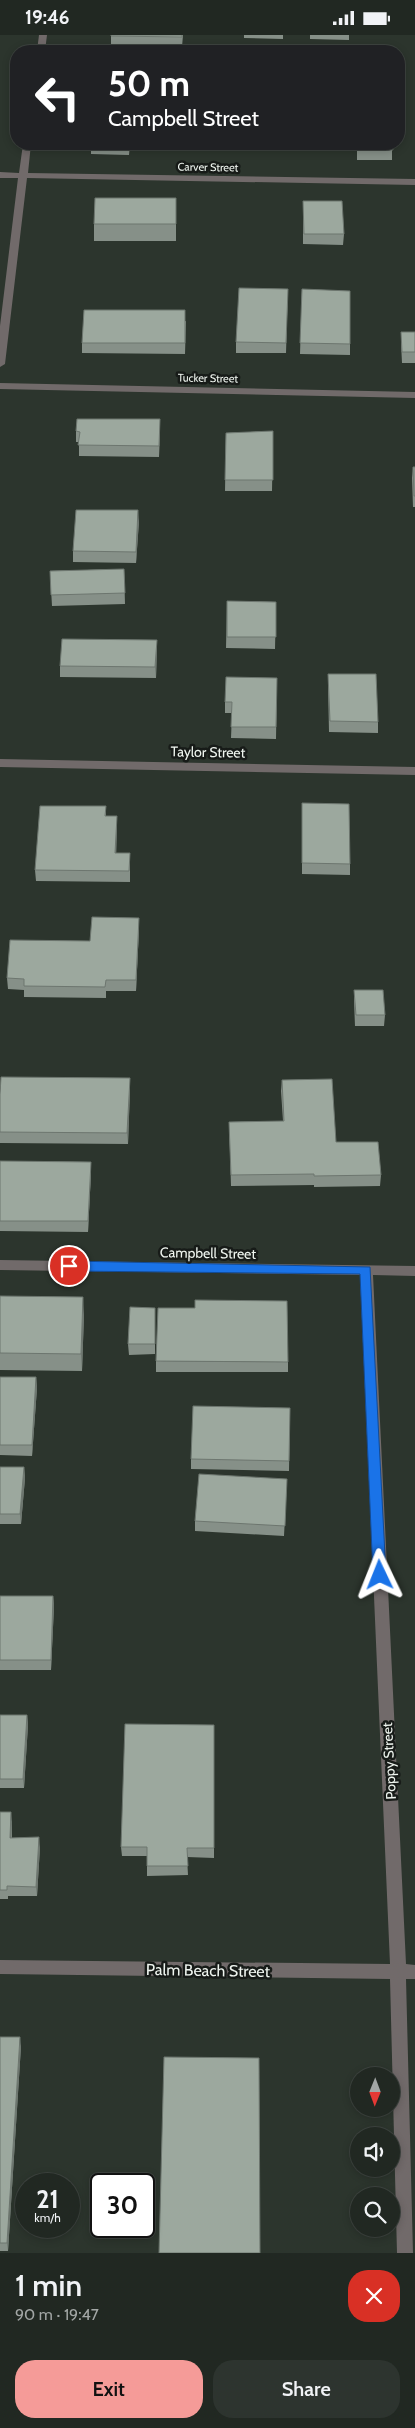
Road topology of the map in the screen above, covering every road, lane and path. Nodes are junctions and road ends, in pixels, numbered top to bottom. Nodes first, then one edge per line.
1 (27, 150) edge
2 (0, 175) edge
3 (23, 175) junction
4 (415, 182) edge
5 (0, 364) edge
6 (0, 386) edge
7 (415, 395) edge
8 (0, 763) edge
9 (415, 771) edge
10 (0, 1265) edge
11 (366, 1270) junction
12 (415, 1271) edge
13 (0, 1967) edge
14 (398, 1972) junction
15 (415, 1972) edge
16 (405, 2253) edge

1 - 3 street
2 - 3 street, Carver Street
3 - 4 street, Carver Street
3 - 5 street
6 - 7 street, Tucker Street
8 - 9 street, Taylor Street
10 - 11 street, Campbell Street
11 - 12 street, Campbell Street
11 - 14 street, Poppy Street
13 - 14 street, Palm Beach Street
14 - 15 street, Palm Beach Street
14 - 16 street, Poppy Street

